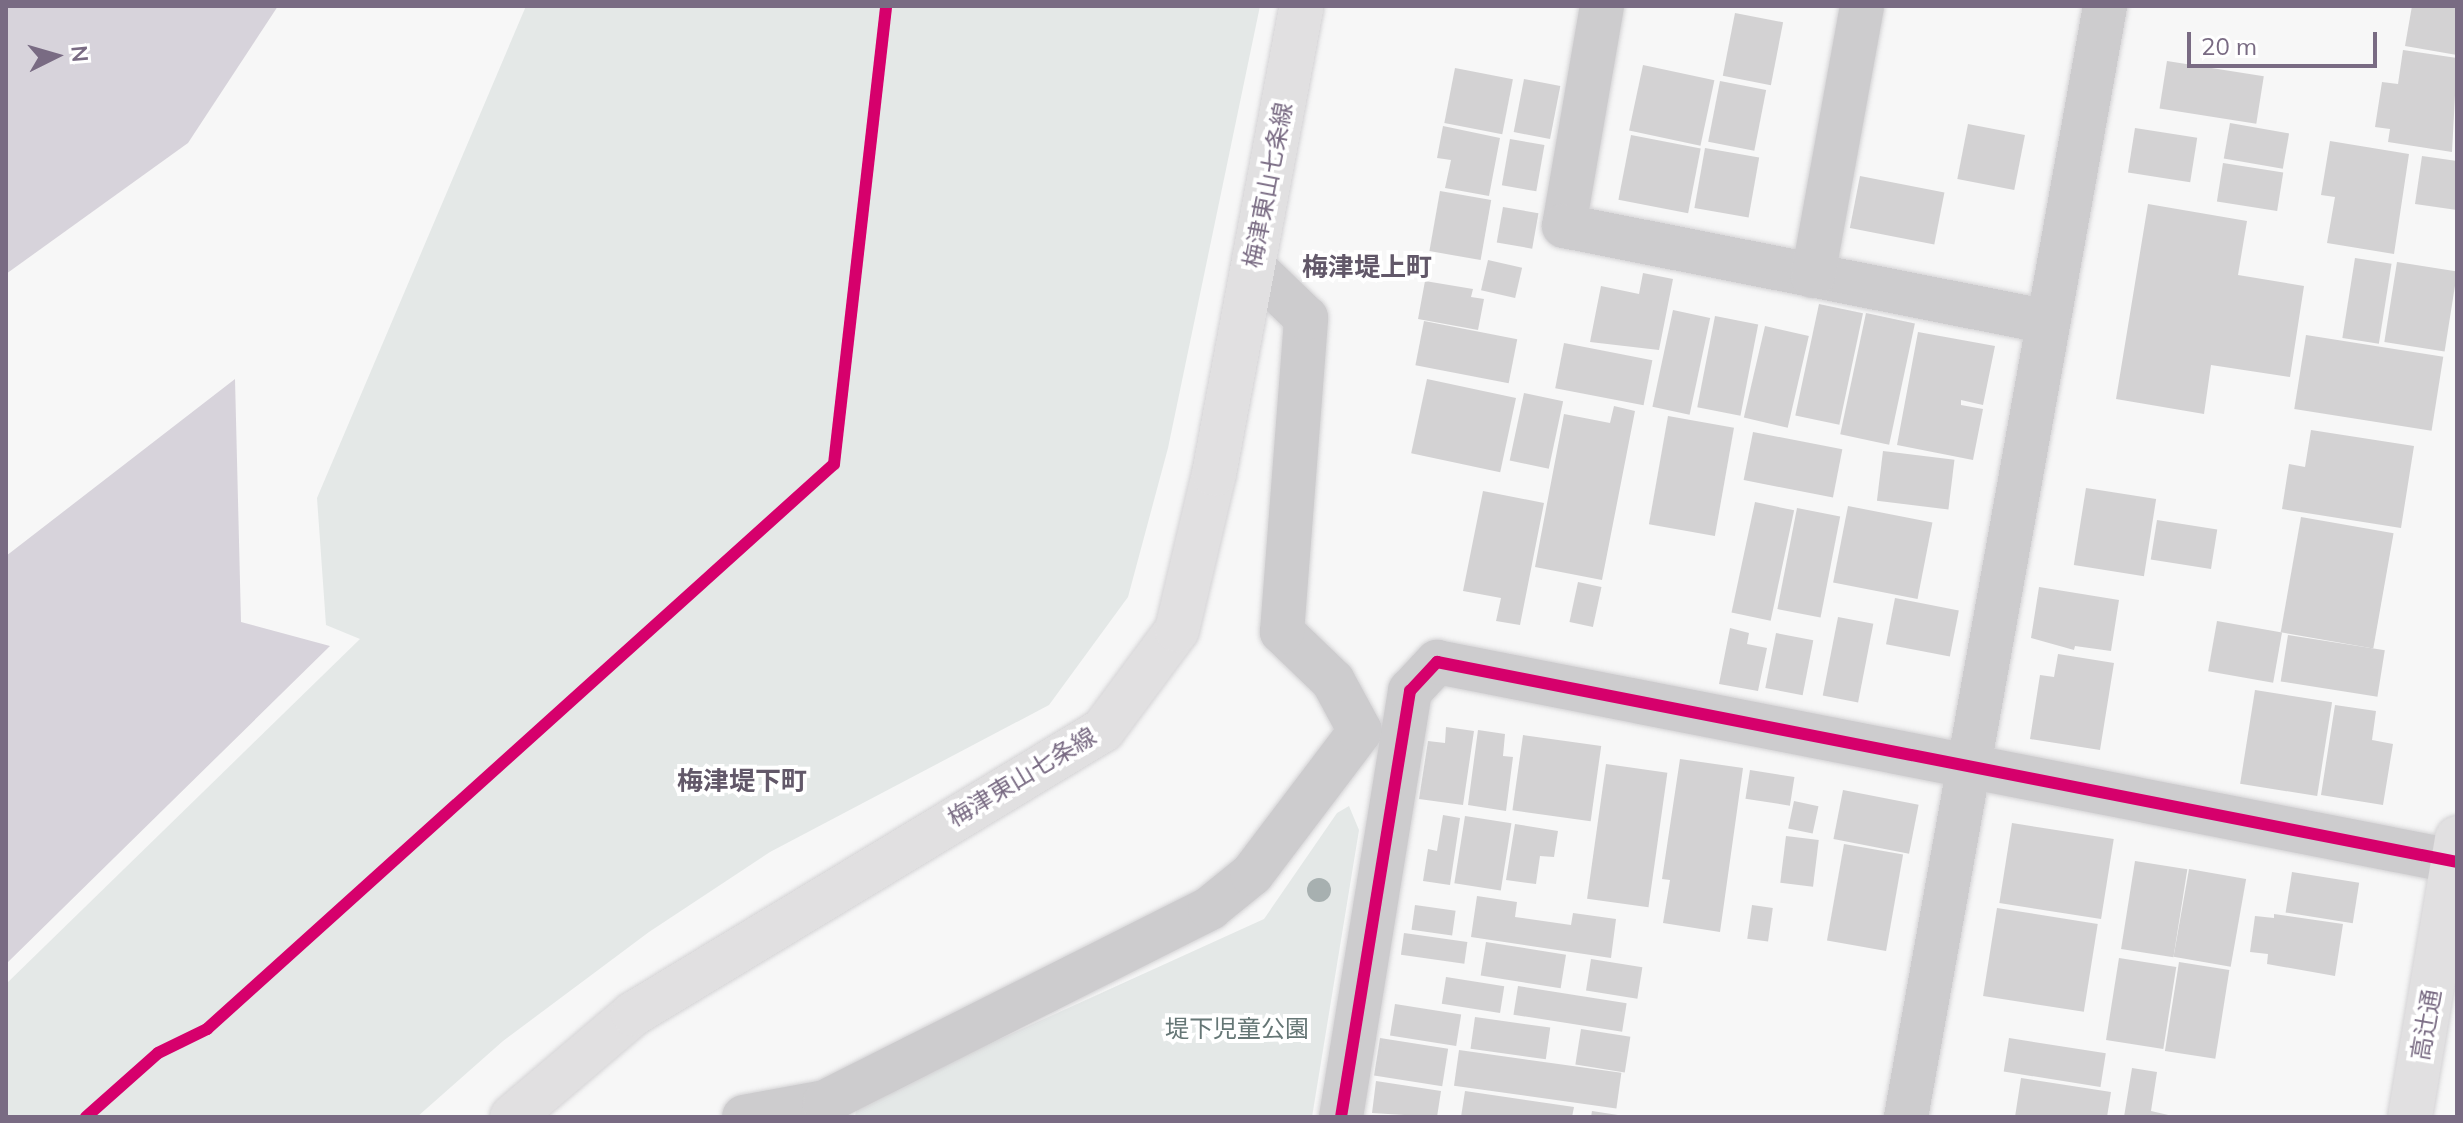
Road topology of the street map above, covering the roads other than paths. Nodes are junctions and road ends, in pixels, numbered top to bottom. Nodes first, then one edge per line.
1 (1302, 6) edge
2 (1602, 6) edge
3 (1862, 6) edge
4 (2105, 6) edge
5 (1253, 267) junction
6 (1813, 276) junction
7 (2048, 322) junction
8 (1381, 736) junction
9 (1970, 766) junction
10 (2456, 854) edge
11 (824, 1109) edge
12 (512, 1117) edge
13 (744, 1117) edge
14 (1341, 1117) edge
15 (1906, 1117) edge
16 (2410, 1117) edge

1 - 5 main road, 梅津東山七条線
2 - 6 street
3 - 6 street
4 - 7 street
5 - 8 street
5 - 12 main road, 梅津東山七条線
6 - 7 street
7 - 9 street
8 - 9 street
8 - 11 street
8 - 14 street
9 - 10 street
9 - 15 street
10 - 16 main road, 高辻通
11 - 13 street

